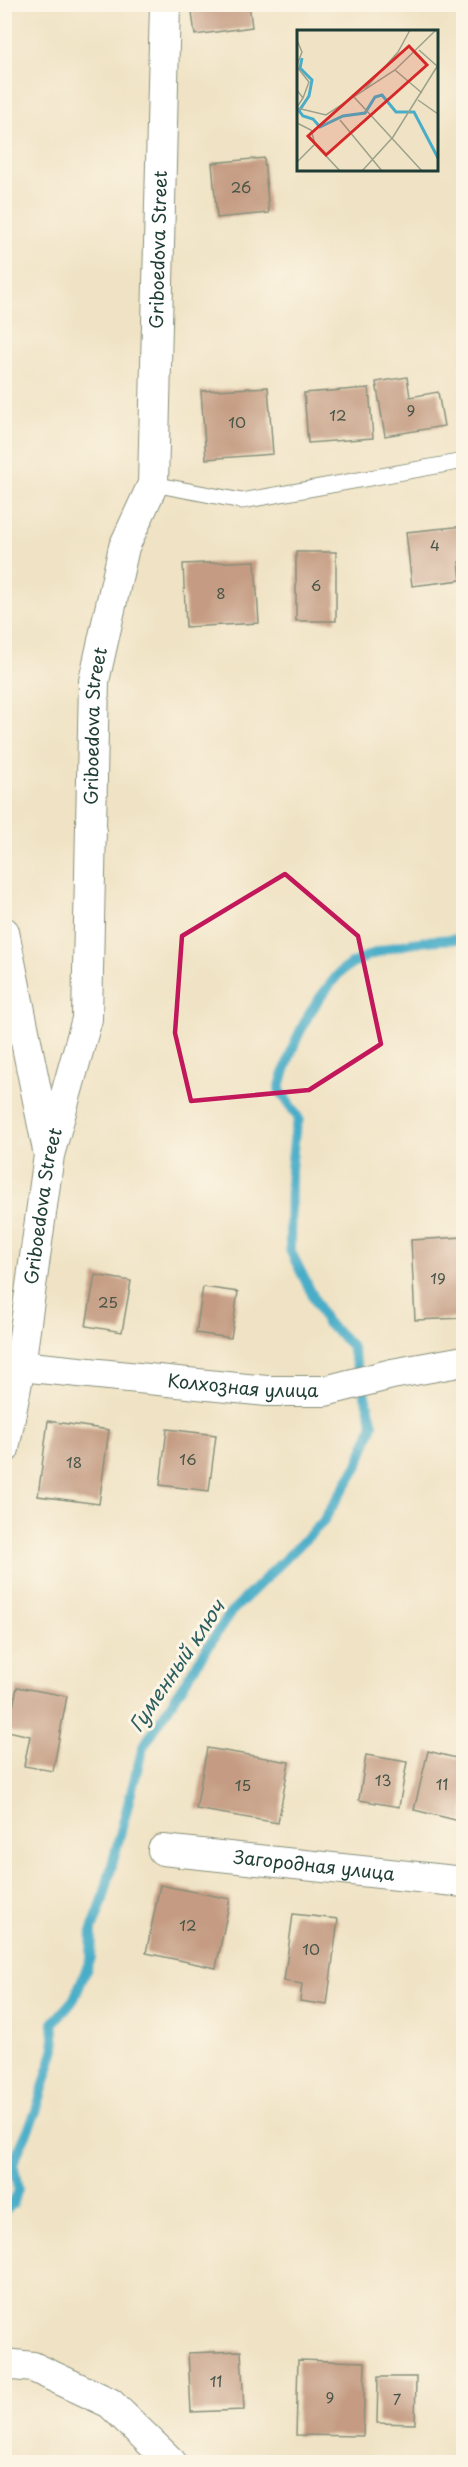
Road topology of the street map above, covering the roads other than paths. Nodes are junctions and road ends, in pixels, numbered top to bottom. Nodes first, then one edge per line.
1 (165, 4) edge
2 (464, 461) edge
3 (153, 484) junction
4 (4, 933) edge
5 (49, 1155) junction
6 (464, 1361) edge
7 (20, 1366) junction
8 (4, 1449) edge
9 (163, 1850) dead end
10 (464, 1882) edge
11 (4, 2364) edge
12 (171, 2463) edge

1 - 3 street, Griboedova Street
2 - 3 lane
3 - 5 street, Griboedova Street
4 - 5 street
5 - 7 street, Griboedova Street
6 - 7 street, Колхозная улица
7 - 8 street, Griboedova Street
9 - 10 street, Загородная улица
11 - 12 street

